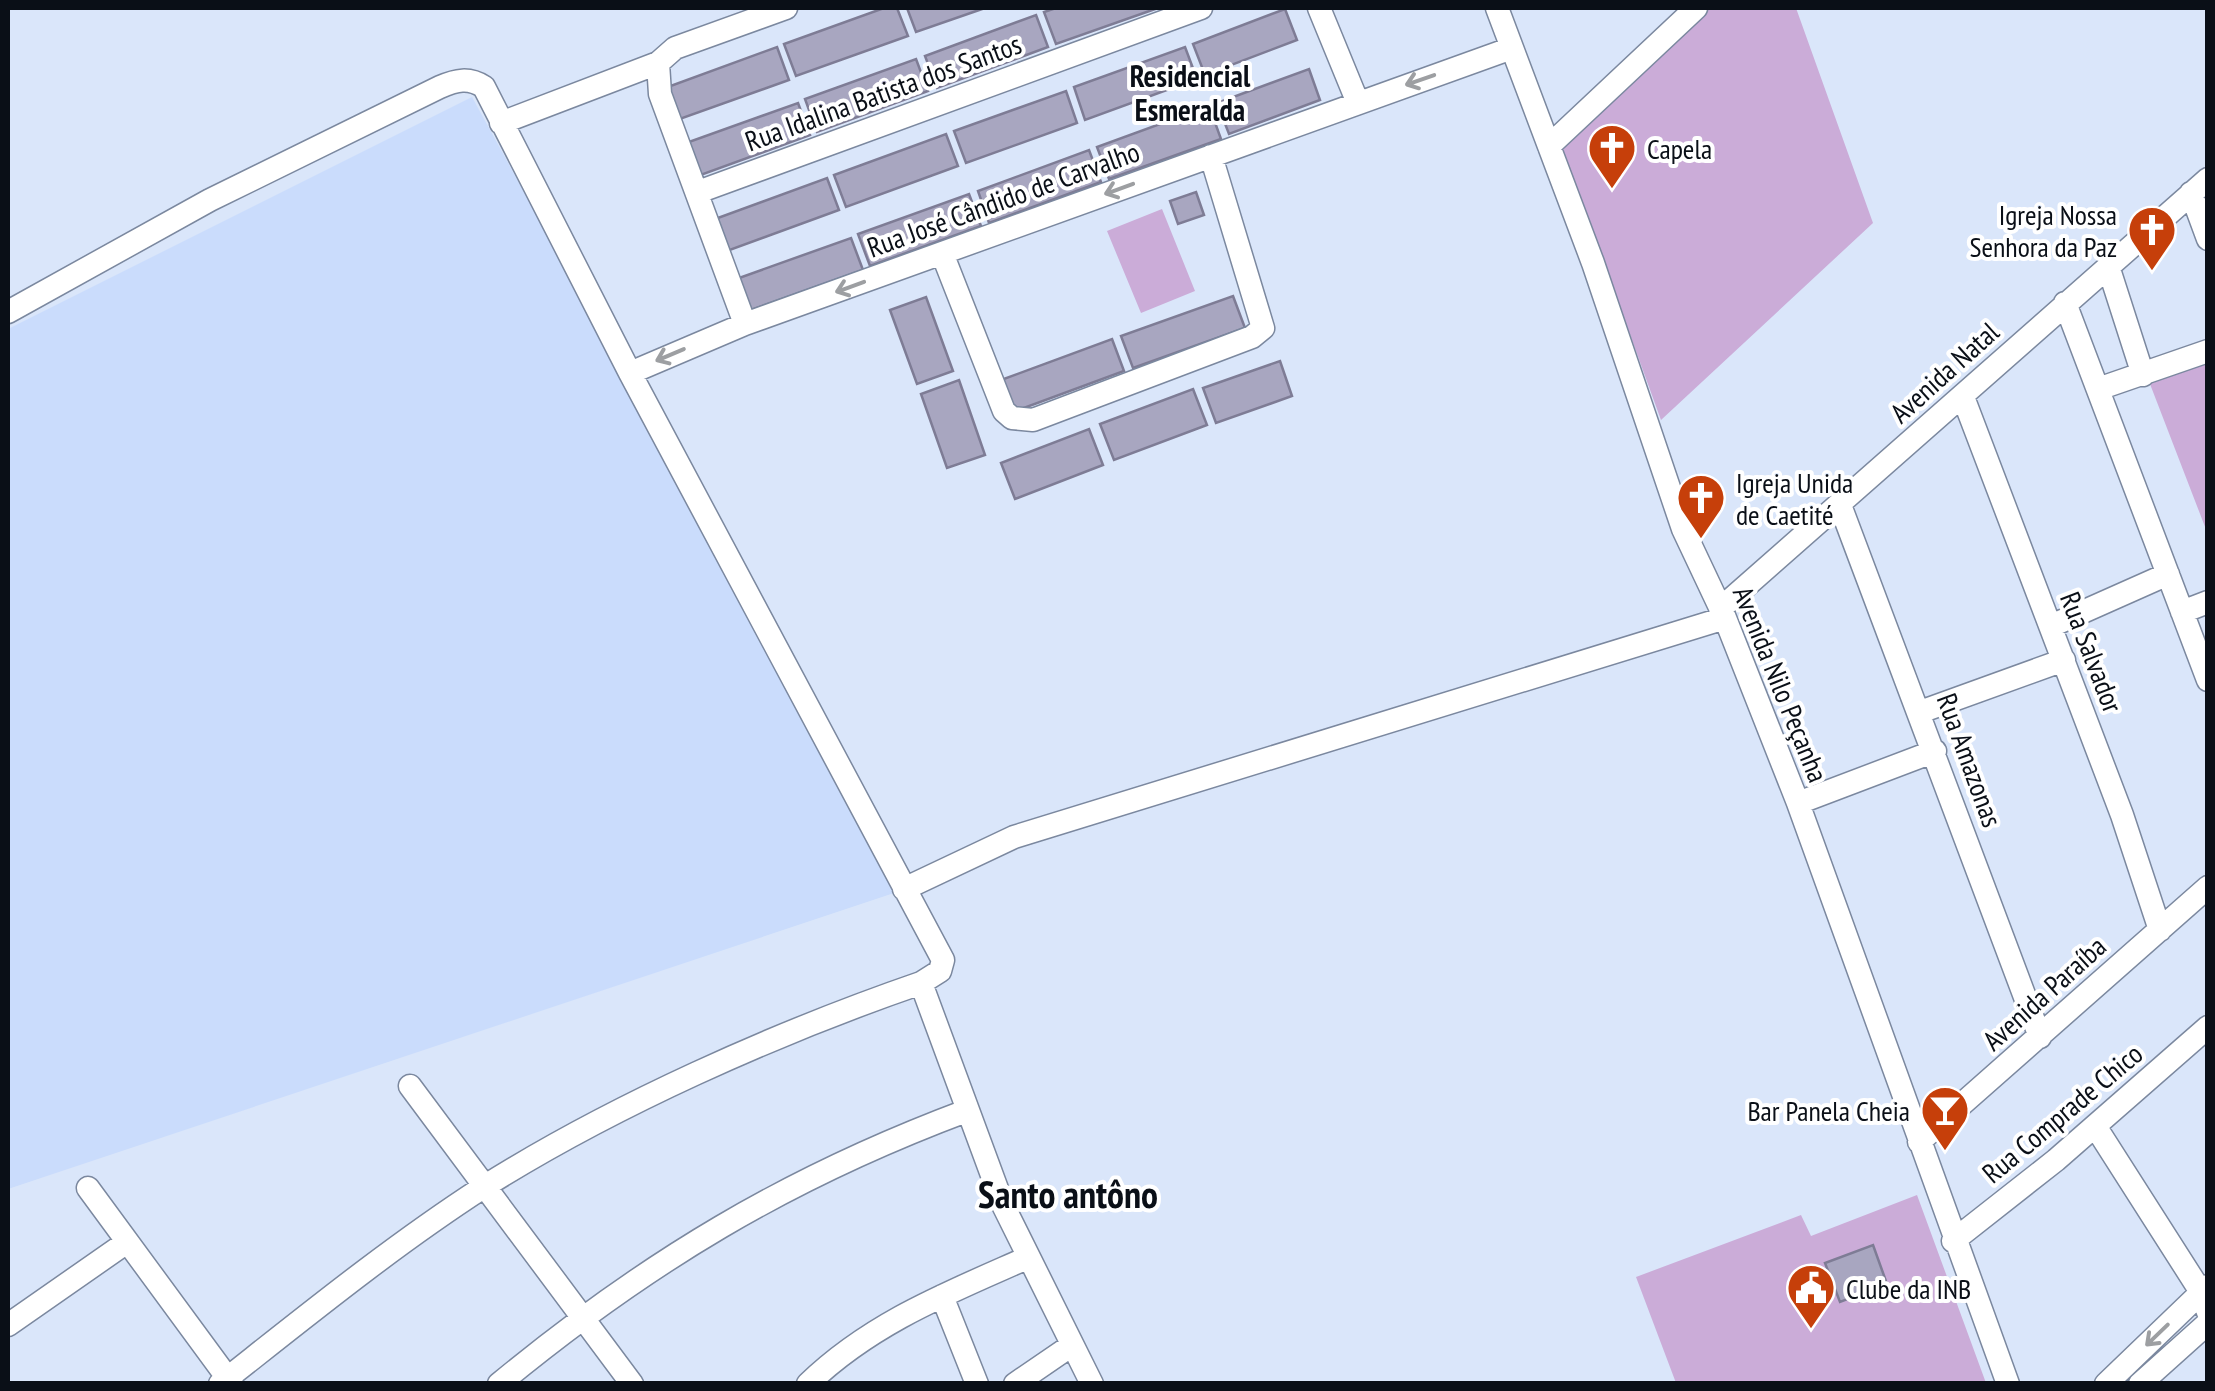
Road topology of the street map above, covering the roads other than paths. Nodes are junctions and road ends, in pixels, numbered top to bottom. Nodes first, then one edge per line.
1 (786, 8) edge
2 (1200, 8) edge
3 (1319, 8) edge
4 (1497, 8) edge
5 (1696, 8) edge
6 (1512, 48) junction
7 (658, 63) junction
8 (1358, 103) junction
9 (501, 123) junction
10 (1549, 146) junction
11 (1211, 156) junction
12 (2199, 186) edge
13 (698, 192) junction
14 (2208, 240) edge
15 (942, 253) junction
16 (2108, 266) junction
17 (2066, 302) junction
18 (8, 312) edge
19 (745, 324) junction
20 (2208, 351) edge
21 (630, 373) junction
22 (2143, 374) junction
23 (2098, 388) junction
24 (1962, 397) junction
25 (1840, 506) junction
26 (2168, 574) junction
27 (2208, 602) edge
28 (2182, 612) junction
29 (1723, 614) junction
30 (2051, 626) junction
31 (2064, 660) junction
32 (2208, 680) edge
33 (1920, 712) junction
34 (1934, 751) junction
35 (1798, 804) junction
36 (2208, 887) edge
37 (904, 888) junction
38 (2160, 930) junction
39 (921, 983) junction
40 (2208, 1028) edge
41 (2040, 1037) junction
42 (410, 1086) dead end
43 (966, 1111) junction
44 (2094, 1126) junction
45 (1919, 1142) junction
46 (88, 1188) dead end
47 (483, 1188) junction
48 (1953, 1241) junction
49 (127, 1242) junction
50 (1027, 1258) junction
51 (942, 1296) junction
52 (2205, 1297) edge
53 (579, 1318) junction
54 (2208, 1323) edge
55 (8, 1325) edge
56 (1072, 1346) junction
57 (226, 1382) edge
58 (499, 1384) edge
59 (632, 1384) edge
60 (808, 1384) edge
61 (976, 1384) edge
62 (1015, 1384) edge
63 (1092, 1384) edge
64 (2008, 1384) edge
65 (2106, 1384) edge
66 (2140, 1384) edge

1 - 7 street
2 - 13 street, Rua Idalina Batista dos Santos
3 - 8 street
4 - 6 street, Avenida Nilo Peçanha
5 - 10 street
6 -> 8 street, Rua José Cândido de Carvalho
6 - 10 street, Avenida Nilo Peçanha
7 - 9 street
7 - 13 street
8 - 11 street, Rua José Cândido de Carvalho
9 - 18 street
9 - 21 street
10 - 29 street, Avenida Nilo Peçanha
11 -> 15 street, Rua José Cândido de Carvalho
11 - 15 street
12 - 14 street
12 - 16 street, Avenida Natal
13 - 19 street
15 -> 19 street, Rua José Cândido de Carvalho
16 - 17 street, Avenida Natal
16 - 22 street
17 - 23 street
17 - 24 street, Avenida Natal
19 -> 21 street, Rua José Cândido de Carvalho
20 - 22 street
21 - 37 street
22 - 23 street
23 - 26 street
24 - 25 street, Avenida Natal
24 - 30 street, Rua Salvador
25 - 29 street, Avenida Natal
25 - 33 street, Rua Amazonas
26 - 28 street
26 - 30 street
27 - 28 street
28 - 32 street
29 - 35 street, Avenida Nilo Peçanha
29 - 37 street
30 - 31 street, Rua Salvador
31 - 33 street
31 - 38 street, Rua Salvador
33 - 34 street, Rua Amazonas
34 - 35 street
34 - 41 street, Rua Amazonas
35 - 45 street, Avenida Nilo Peçanha
36 - 38 street, Avenida Paraíba
37 - 39 street
38 - 41 street, Avenida Paraíba
39 - 43 street
39 - 47 street
40 - 44 street, Rua Comprade Chico
41 - 45 street, Avenida Paraíba
42 - 47 street
43 - 50 street
43 - 53 street
44 - 48 street, Rua Comprade Chico
44 - 52 street
45 - 48 street, Avenida Nilo Peçanha
46 - 49 street
47 - 53 street
47 - 57 street
48 - 64 street, Avenida Nilo Peçanha
49 - 55 street
49 - 57 street
50 - 51 street
50 - 56 street
51 - 60 street
51 - 61 street
52 -> 65 street
53 - 58 street
53 - 59 street
54 - 66 street
56 - 62 street
56 - 63 street

